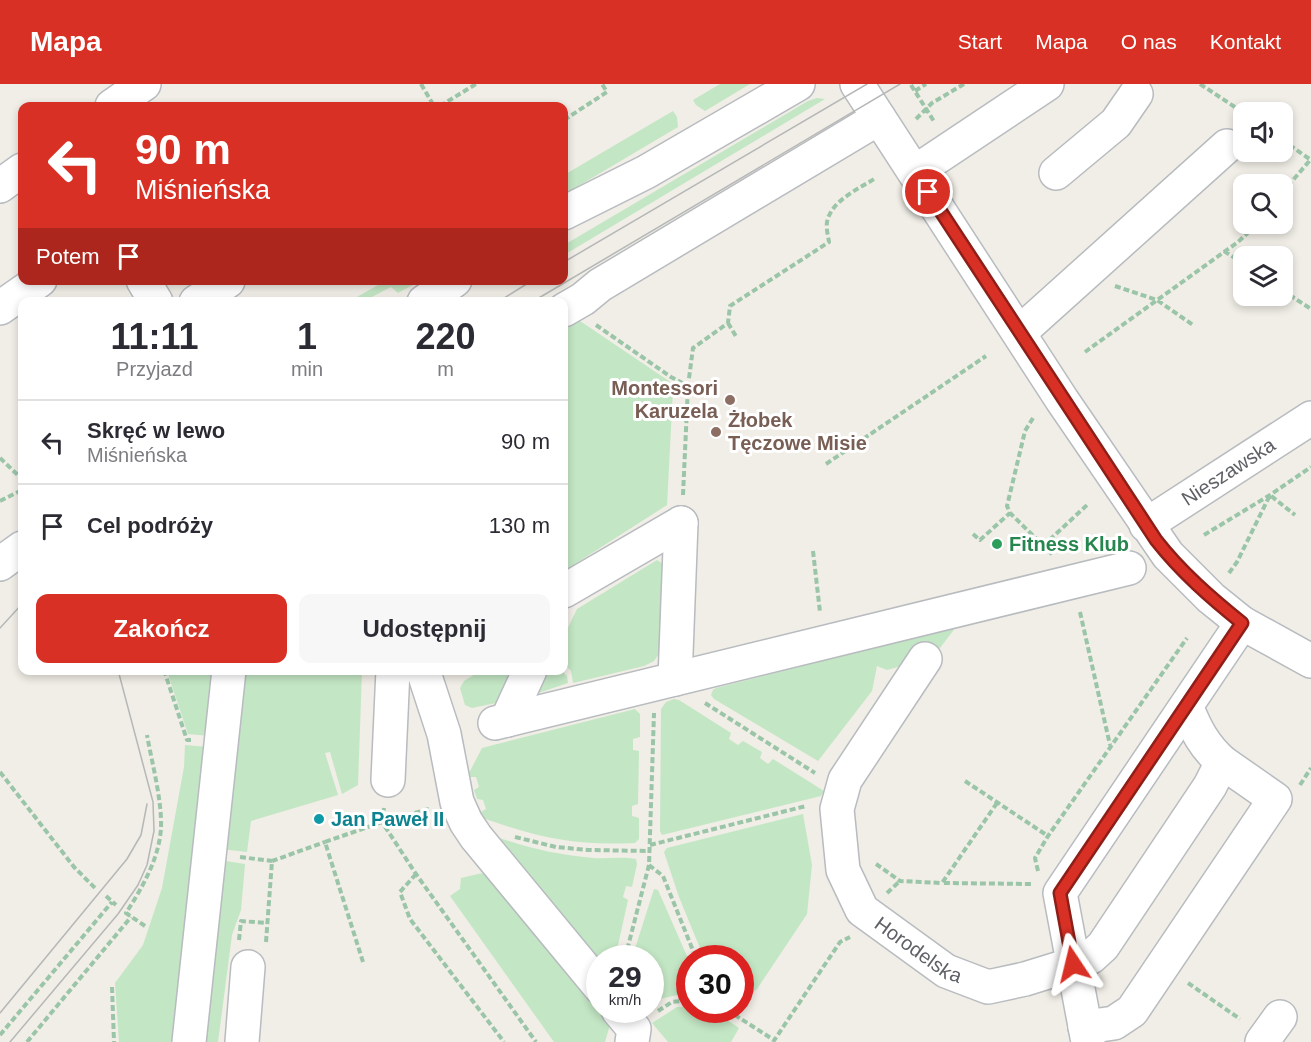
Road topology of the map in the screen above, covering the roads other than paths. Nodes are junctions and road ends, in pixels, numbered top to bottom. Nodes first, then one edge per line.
1 (144, 84) edge
2 (798, 84) edge
3 (857, 84) edge
4 (1047, 84) edge
5 (1139, 87) edge
6 (118, 102) edge
7 (879, 118) junction
8 (1227, 146) dead end
9 (915, 172) junction
10 (18, 173) edge
11 (1056, 173) dead end
12 (0, 186) edge
13 (568, 211) edge
14 (33, 285) edge
15 (222, 285) edge
16 (448, 285) edge
17 (204, 297) edge
18 (431, 297) edge
19 (0, 308) edge
20 (578, 316) edge
21 (1019, 333) junction
22 (1311, 418) edge
23 (1146, 525) junction
24 (1129, 568) dead end
25 (568, 591) edge
26 (1242, 623) junction
27 (925, 659) dead end
28 (1311, 661) edge
29 (228, 675) edge
30 (393, 675) edge
31 (425, 675) edge
32 (527, 675) edge
33 (665, 681) junction
34 (1187, 708) junction
35 (1222, 762) junction
36 (388, 780) road end
37 (257, 955) road end
38 (1073, 964) junction
39 (586, 970) edge
40 (629, 1023) edge
41 (1087, 1034) edge
42 (189, 1042) edge
43 (242, 1042) edge
44 (632, 1042) edge

1 - 6 street
2 - 13 street
3 - 7 street
4 - 9 street
5 - 11 street
7 - 9 street
7 - 20 street
8 - 21 street
9 - 21 street
10 - 12 street
14 - 19 street
15 - 17 street
16 - 18 street
21 - 23 street
22 - 23 street, Nieszawska
23 - 26 street
24 - 33 street
25 - 33 street
26 - 28 street
26 - 34 street
27 - 38 street, Horodelska
29 - 42 street
30 - 36 street
31 - 39 street
32 - 33 street
34 - 35 street
34 - 38 street
35 - 38 street, Horodelska
35 - 41 street
37 - 43 street
38 - 41 street
40 - 44 street

